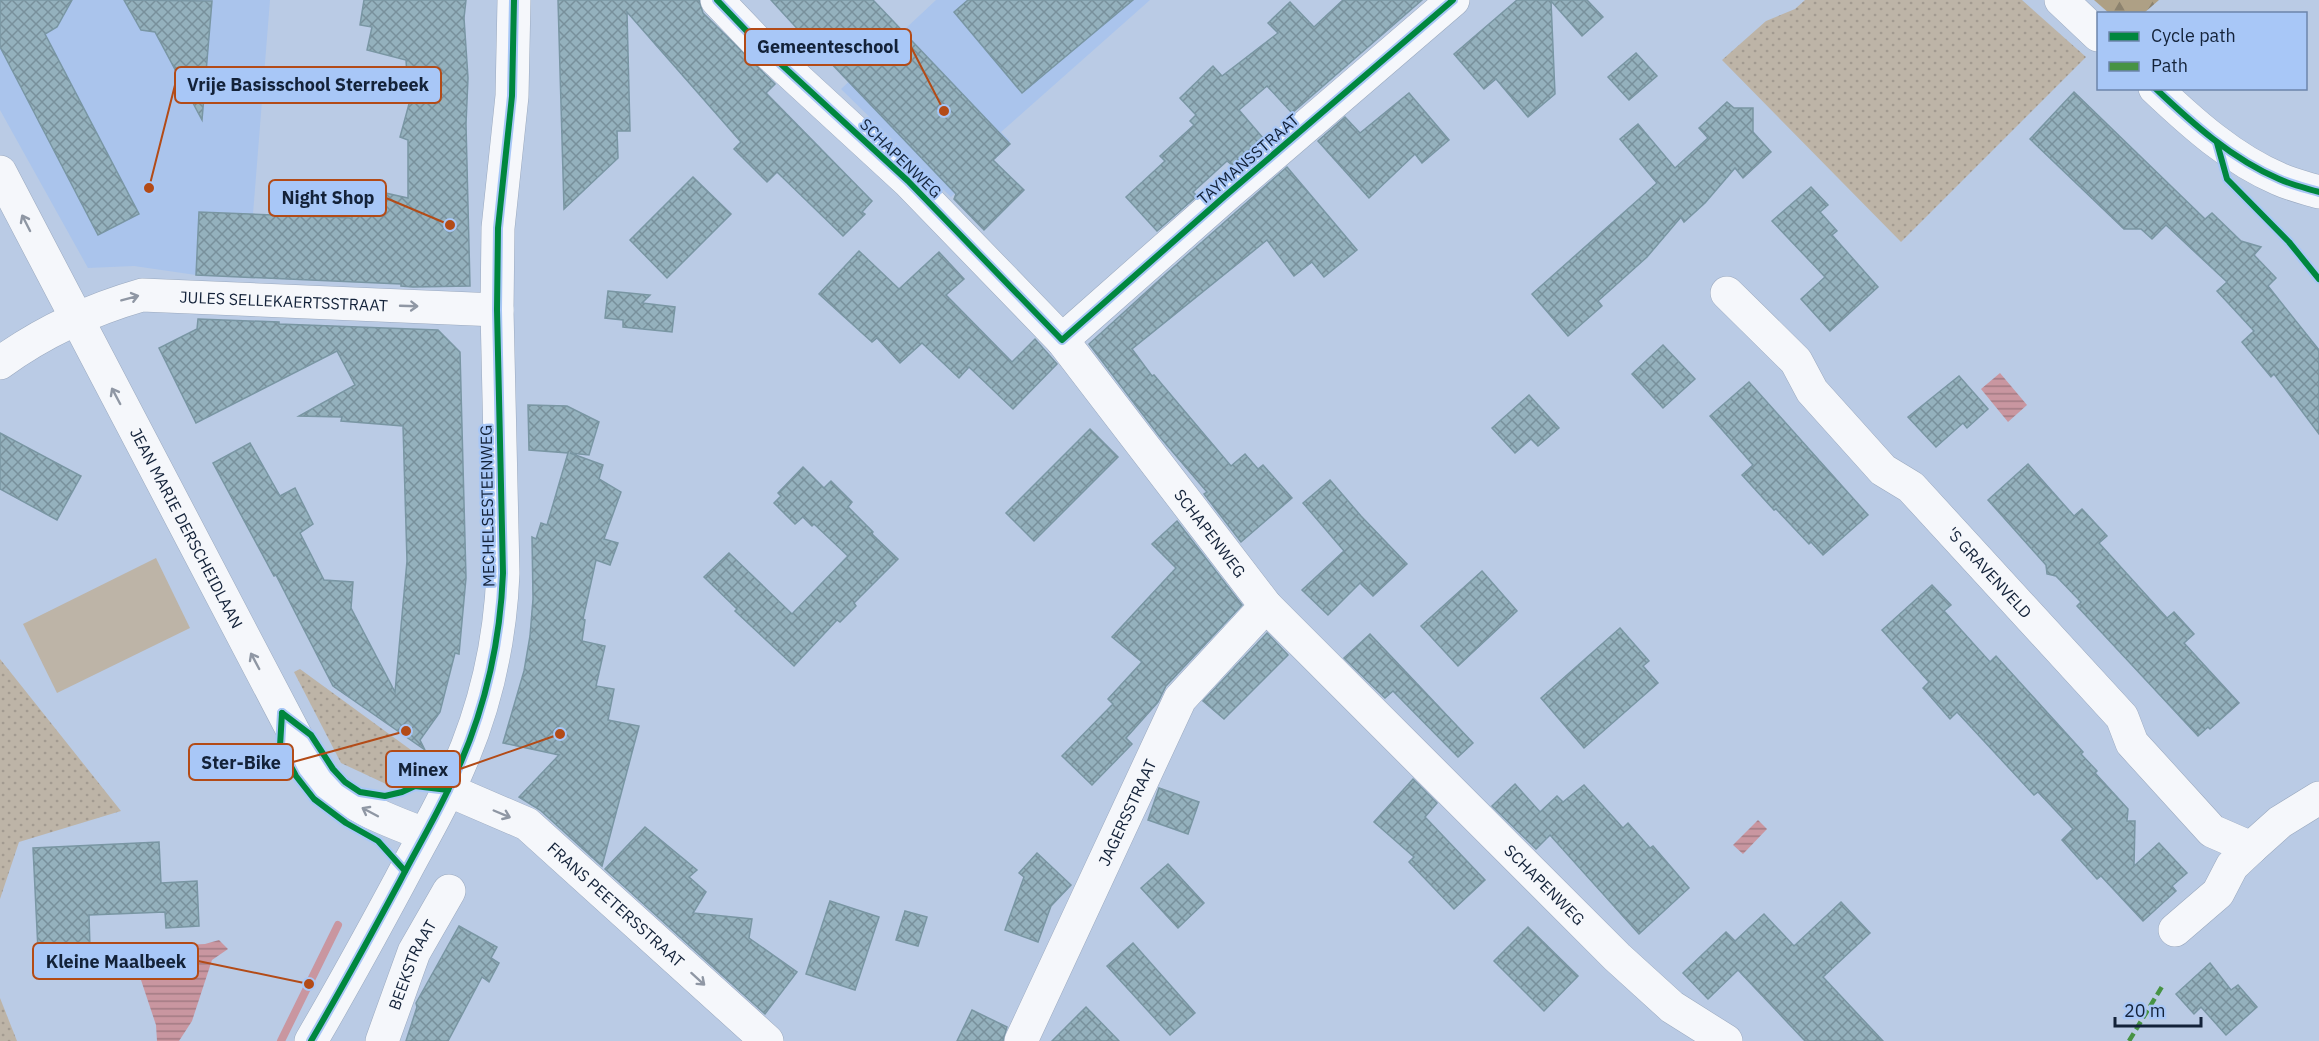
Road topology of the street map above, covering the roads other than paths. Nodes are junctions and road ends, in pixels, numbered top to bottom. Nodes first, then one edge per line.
1 (514, 0) edge
2 (717, 0) edge
3 (1453, 0) edge
4 (2061, 0) edge
5 (2097, 34) edge
6 (2157, 90) edge
7 (0, 172) edge
8 (2319, 192) edge
9 (1727, 293) dead end
10 (497, 310) junction
11 (75, 318) junction
12 (1062, 340) junction
13 (0, 363) edge
14 (1266, 606) junction
15 (448, 790) junction
16 (2319, 798) edge
17 (424, 834) junction
18 (2251, 848) junction
19 (449, 891) dead end
20 (2175, 930) dead end
21 (347, 979) junction
22 (311, 1041) edge
23 (323, 1041) edge
24 (382, 1041) edge
25 (767, 1041) edge
26 (1021, 1041) edge
27 (1726, 1041) edge

1 - 10 street, MECHELSESTEENWEG
2 - 12 street, SCHAPENWEG
3 - 12 street, TAYMANSSTRAAT
4 - 5 street
6 - 8 street
11 -> 7 street, JEAN MARIE DERSCHEIDLAAN
9 - 18 street, 'S GRAVENVELD
11 -> 10 street, JULES SELLEKAERTSSTRAAT
10 - 15 street, MECHELSESTEENWEG
11 - 13 street, JULES SELLEKAERTSSTRAAT
17 -> 11 street, JEAN MARIE DERSCHEIDLAAN
12 - 14 street, SCHAPENWEG
14 - 26 street, JAGERSSTRAAT
14 - 27 street, SCHAPENWEG
15 - 17 street, MECHELSESTEENWEG
15 -> 25 street, FRANS PEETERSSTRAAT
16 - 18 street
17 - 21 street, MECHELSESTEENWEG
18 - 20 street
19 - 24 street, BEEKSTRAAT
21 - 22 street, MECHELSESTEENWEG
21 - 23 street, MECHELSESTEENWEG

